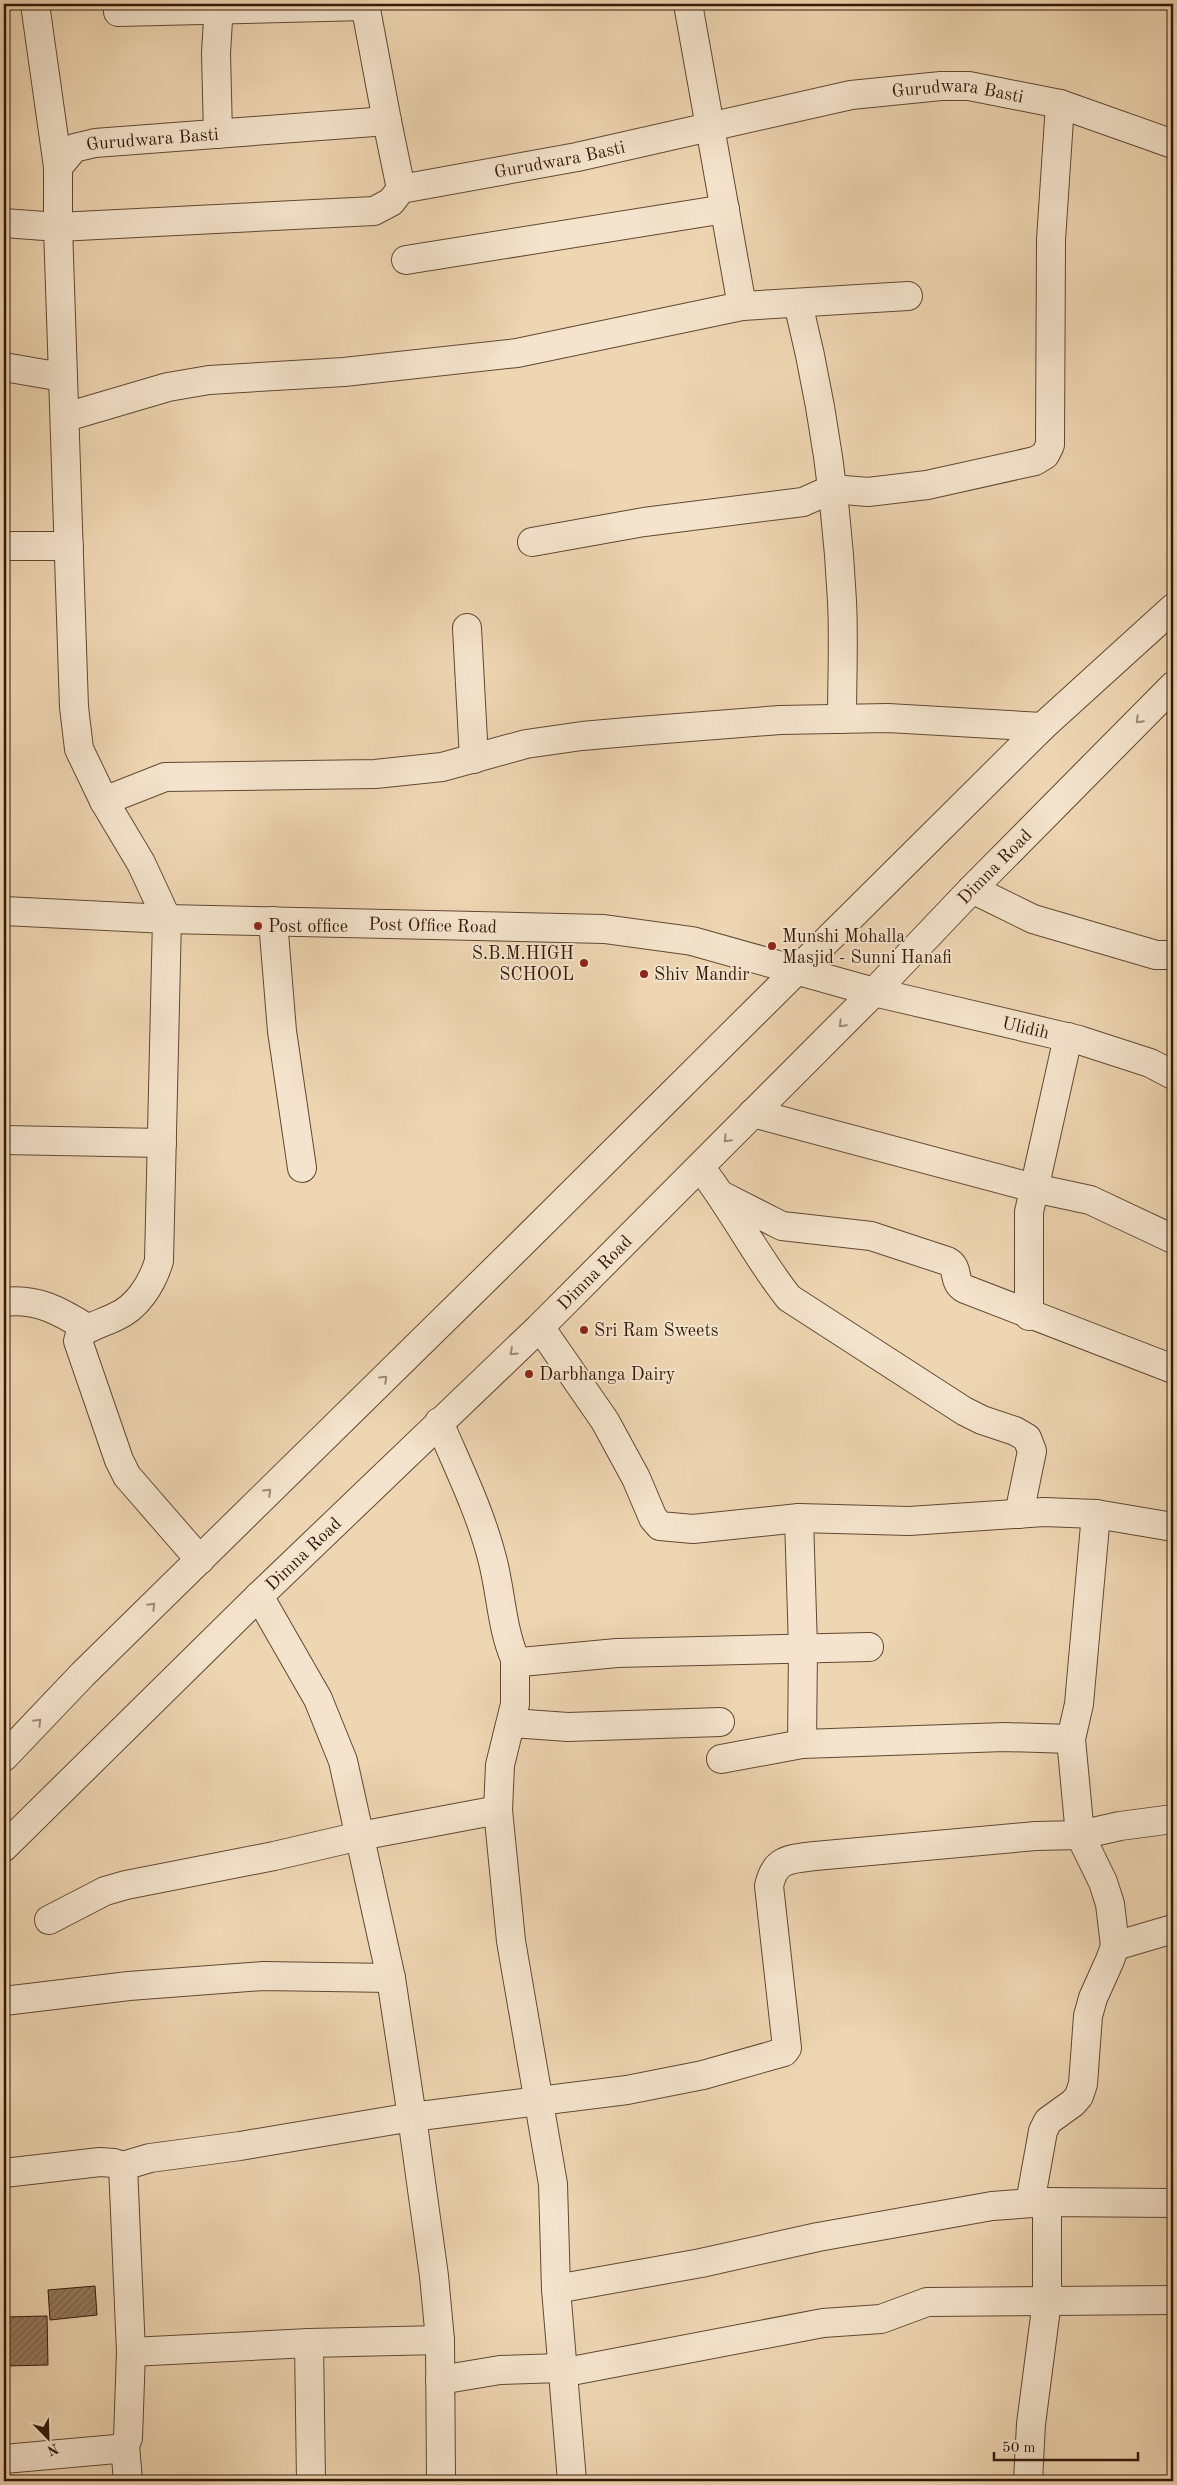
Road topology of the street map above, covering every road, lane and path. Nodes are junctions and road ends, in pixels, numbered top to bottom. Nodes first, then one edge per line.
1 (35, 4) edge
2 (688, 4) edge
3 (365, 5) edge
4 (219, 7) edge
5 (118, 12) dead end
6 (1060, 104) junction
7 (387, 121) junction
8 (711, 126) junction
9 (218, 134) junction
10 (1173, 144) edge
11 (58, 167) junction
12 (401, 189) junction
13 (725, 209) junction
14 (4, 223) edge
15 (58, 227) junction
16 (406, 260) dead end
17 (908, 296) dead end
18 (798, 303) junction
19 (742, 306) junction
20 (4, 367) edge
21 (62, 377) junction
22 (66, 418) junction
23 (832, 489) junction
24 (532, 542) dead end
25 (4, 546) edge
26 (69, 546) junction
27 (1173, 608) edge
28 (467, 628) dead end
29 (1173, 686) edge
30 (842, 719) junction
31 (1042, 727) junction
32 (474, 759) junction
33 (104, 801) junction
34 (972, 890) junction
35 (4, 911) edge
36 (168, 918) junction
37 (273, 921) junction
38 (1173, 955) edge
39 (797, 970) junction
40 (874, 992) junction
41 (1068, 1037) junction
42 (1173, 1074) edge
43 (753, 1112) junction
44 (4, 1140) edge
45 (162, 1143) junction
46 (302, 1168) dead end
47 (700, 1168) junction
48 (1034, 1188) junction
49 (722, 1195) junction
50 (1173, 1239) edge
51 (4, 1302) edge
52 (1029, 1316) junction
53 (540, 1327) junction
54 (87, 1328) junction
55 (1173, 1369) edge
56 (438, 1422) junction
57 (1019, 1514) junction
58 (1096, 1514) junction
59 (799, 1518) junction
60 (1173, 1527) edge
61 (200, 1560) junction
62 (259, 1596) junction
63 (869, 1647) dead end
64 (803, 1648) junction
65 (515, 1659) junction
66 (720, 1722) dead end
67 (512, 1723) junction
68 (1071, 1740) junction
69 (802, 1744) junction
70 (4, 1757) edge
71 (721, 1759) dead end
72 (498, 1810) junction
73 (1173, 1819) edge
74 (360, 1836) junction
75 (1080, 1836) junction
76 (4, 1847) edge
77 (49, 1920) dead end
78 (1173, 1929) edge
79 (1115, 1946) junction
80 (391, 1978) junction
81 (4, 2001) edge
82 (540, 2100) junction
83 (412, 2117) junction
84 (123, 2166) junction
85 (4, 2173) edge
86 (1039, 2203) junction
87 (1173, 2203) edge
88 (556, 2289) junction
89 (1173, 2300) edge
90 (1047, 2301) junction
91 (440, 2340) junction
92 (309, 2343) junction
93 (131, 2352) junction
94 (561, 2370) junction
95 (440, 2380) junction
96 (125, 2445) junction
97 (4, 2460) edge
98 (128, 2481) edge
99 (312, 2481) edge
100 (441, 2481) edge
101 (572, 2481) edge
102 (1028, 2481) edge

1 - 11 street
2 - 8 street
3 - 4 street
3 - 7 street
4 - 5 street
4 - 9 street
6 - 8 street, Gurudwara Basti
6 - 10 street, Gurudwara Basti
6 - 23 street
7 - 9 street, Gurudwara Basti
7 - 12 street
8 - 12 street, Gurudwara Basti
8 - 13 street
9 - 11 street, Gurudwara Basti
11 - 15 street
12 - 15 street
13 - 16 street
13 - 19 street
14 - 15 street
15 - 21 street
17 - 18 street
18 - 19 street
18 - 23 street
19 - 22 street
20 - 21 street
21 - 22 street
22 - 26 street
23 - 24 street
23 - 30 street
25 - 26 street
26 - 33 street
27 - 31 street
28 - 32 street
29 -> 34 street, Dimna Road
30 - 31 street
30 - 32 street
31 - 39 street
32 - 33 street
33 - 36 street
34 - 38 street
34 - 40 street, Dimna Road
35 - 36 street, Post Office Road
36 - 37 street, Post Office Road
36 - 45 street
37 - 39 street, Post Office Road
37 - 46 street
39 - 40 street, Post Office Road
61 -> 39 street
40 - 41 street, Ulidih
40 -> 43 street, Dimna Road
41 - 42 street, Ulidih
41 - 48 street
43 -> 47 street, Dimna Road
43 - 48 street
44 - 45 street
45 - 54 street
47 - 49 street
47 - 53 street, Dimna Road
48 - 50 street
48 - 52 street
49 - 52 street
49 - 57 street
51 - 54 street
52 - 55 street
53 -> 56 street, Dimna Road
53 - 59 street
54 - 61 street
56 - 62 street, Dimna Road
56 - 65 street
57 - 58 street
57 - 59 street
58 - 60 street
58 - 68 street
59 - 64 street
70 -> 61 street
62 - 74 street
62 - 76 street, Dimna Road
63 - 64 street
64 - 65 street
64 - 69 street
65 - 67 street
66 - 67 street
67 - 72 street
68 - 69 street
68 - 75 street
69 - 71 street
72 - 74 street
72 - 82 street
73 - 75 street
74 - 77 street
74 - 80 street
75 - 79 street
75 - 82 street
78 - 79 street
79 - 86 street
80 - 81 street
80 - 83 street
82 - 83 street
82 - 88 street
83 - 84 street
83 - 91 street
84 - 85 street
84 - 93 street
86 - 87 street
86 - 88 street
86 - 90 street
88 - 94 street
89 - 90 street
90 - 94 street
90 - 102 street
91 - 92 street
91 - 95 street
92 - 93 street
92 - 99 street
93 - 96 street
94 - 95 street
94 - 101 street
95 - 100 street
96 - 97 street
96 - 98 street

